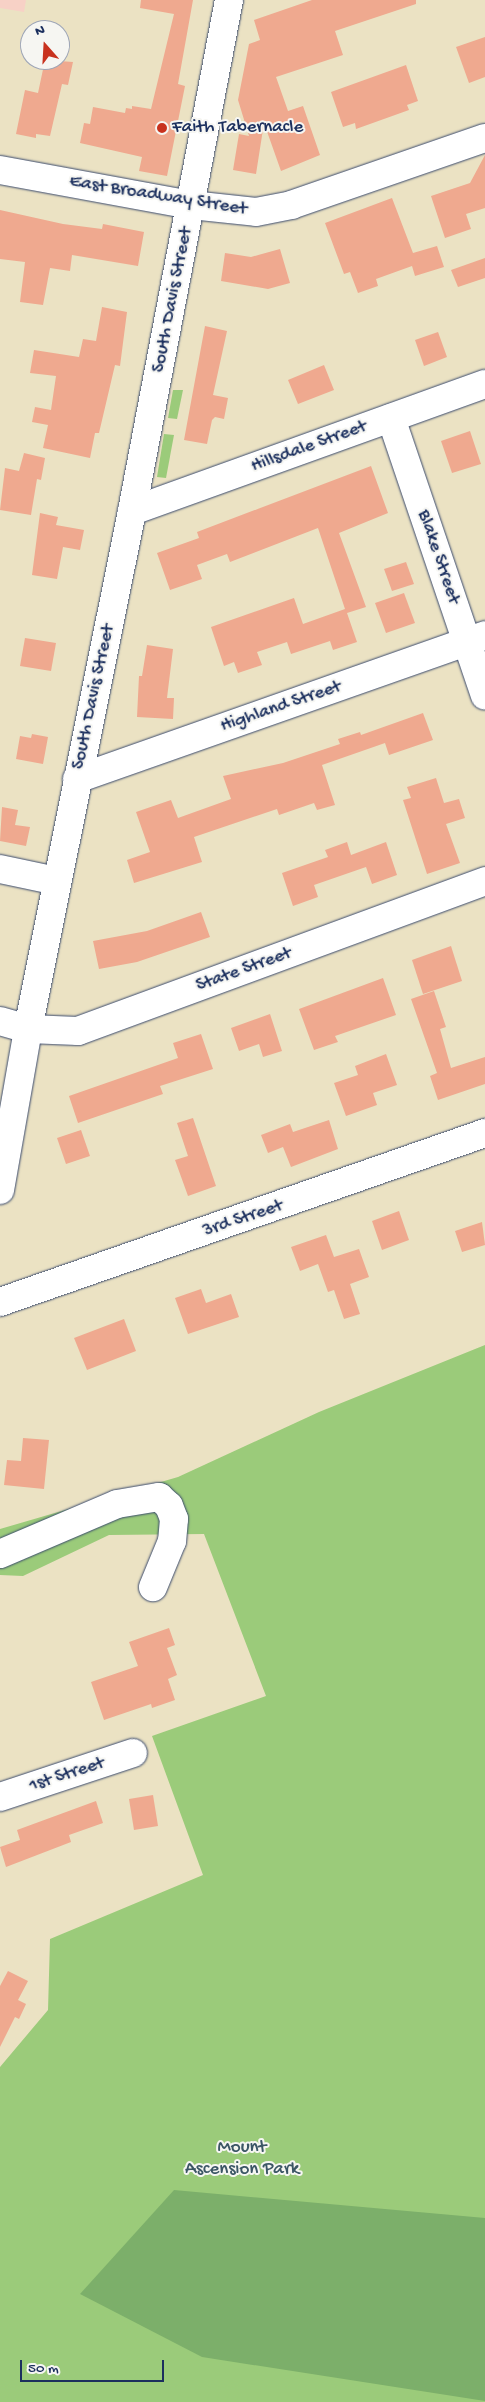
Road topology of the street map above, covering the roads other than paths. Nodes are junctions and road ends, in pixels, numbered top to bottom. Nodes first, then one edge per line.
1 (229, 0) edge
2 (485, 138) edge
3 (0, 170) edge
4 (191, 206) junction
5 (485, 384) edge
6 (391, 418) junction
7 (132, 511) junction
8 (476, 638) edge
9 (485, 696) edge
10 (76, 779) junction
11 (0, 869) edge
12 (57, 881) junction
13 (485, 881) edge
14 (0, 1022) edge
15 (28, 1029) junction
16 (485, 1134) edge
17 (0, 1190) edge
18 (0, 1302) edge
19 (0, 1554) edge
20 (153, 1587) dead end
21 (133, 1753) dead end
22 (0, 1797) edge

1 - 4 street, South Davis Street
2 - 4 street, East Broadway Street
3 - 4 street, East Broadway Street
4 - 7 street, South Davis Street
5 - 6 street, Hillsdale Street
6 - 7 street, Hillsdale Street
6 - 8 street, Blake Street
7 - 10 street, South Davis Street
8 - 9 street, Blake Street
8 - 10 street, Highland Street
10 - 12 street, South Davis Street
11 - 12 street
12 - 15 street, South Davis Street
13 - 15 street, State Street
14 - 15 street, State Street
15 - 17 street, South Davis Street
16 - 18 street, 3rd Street
19 - 20 street
21 - 22 street, 1st Street

